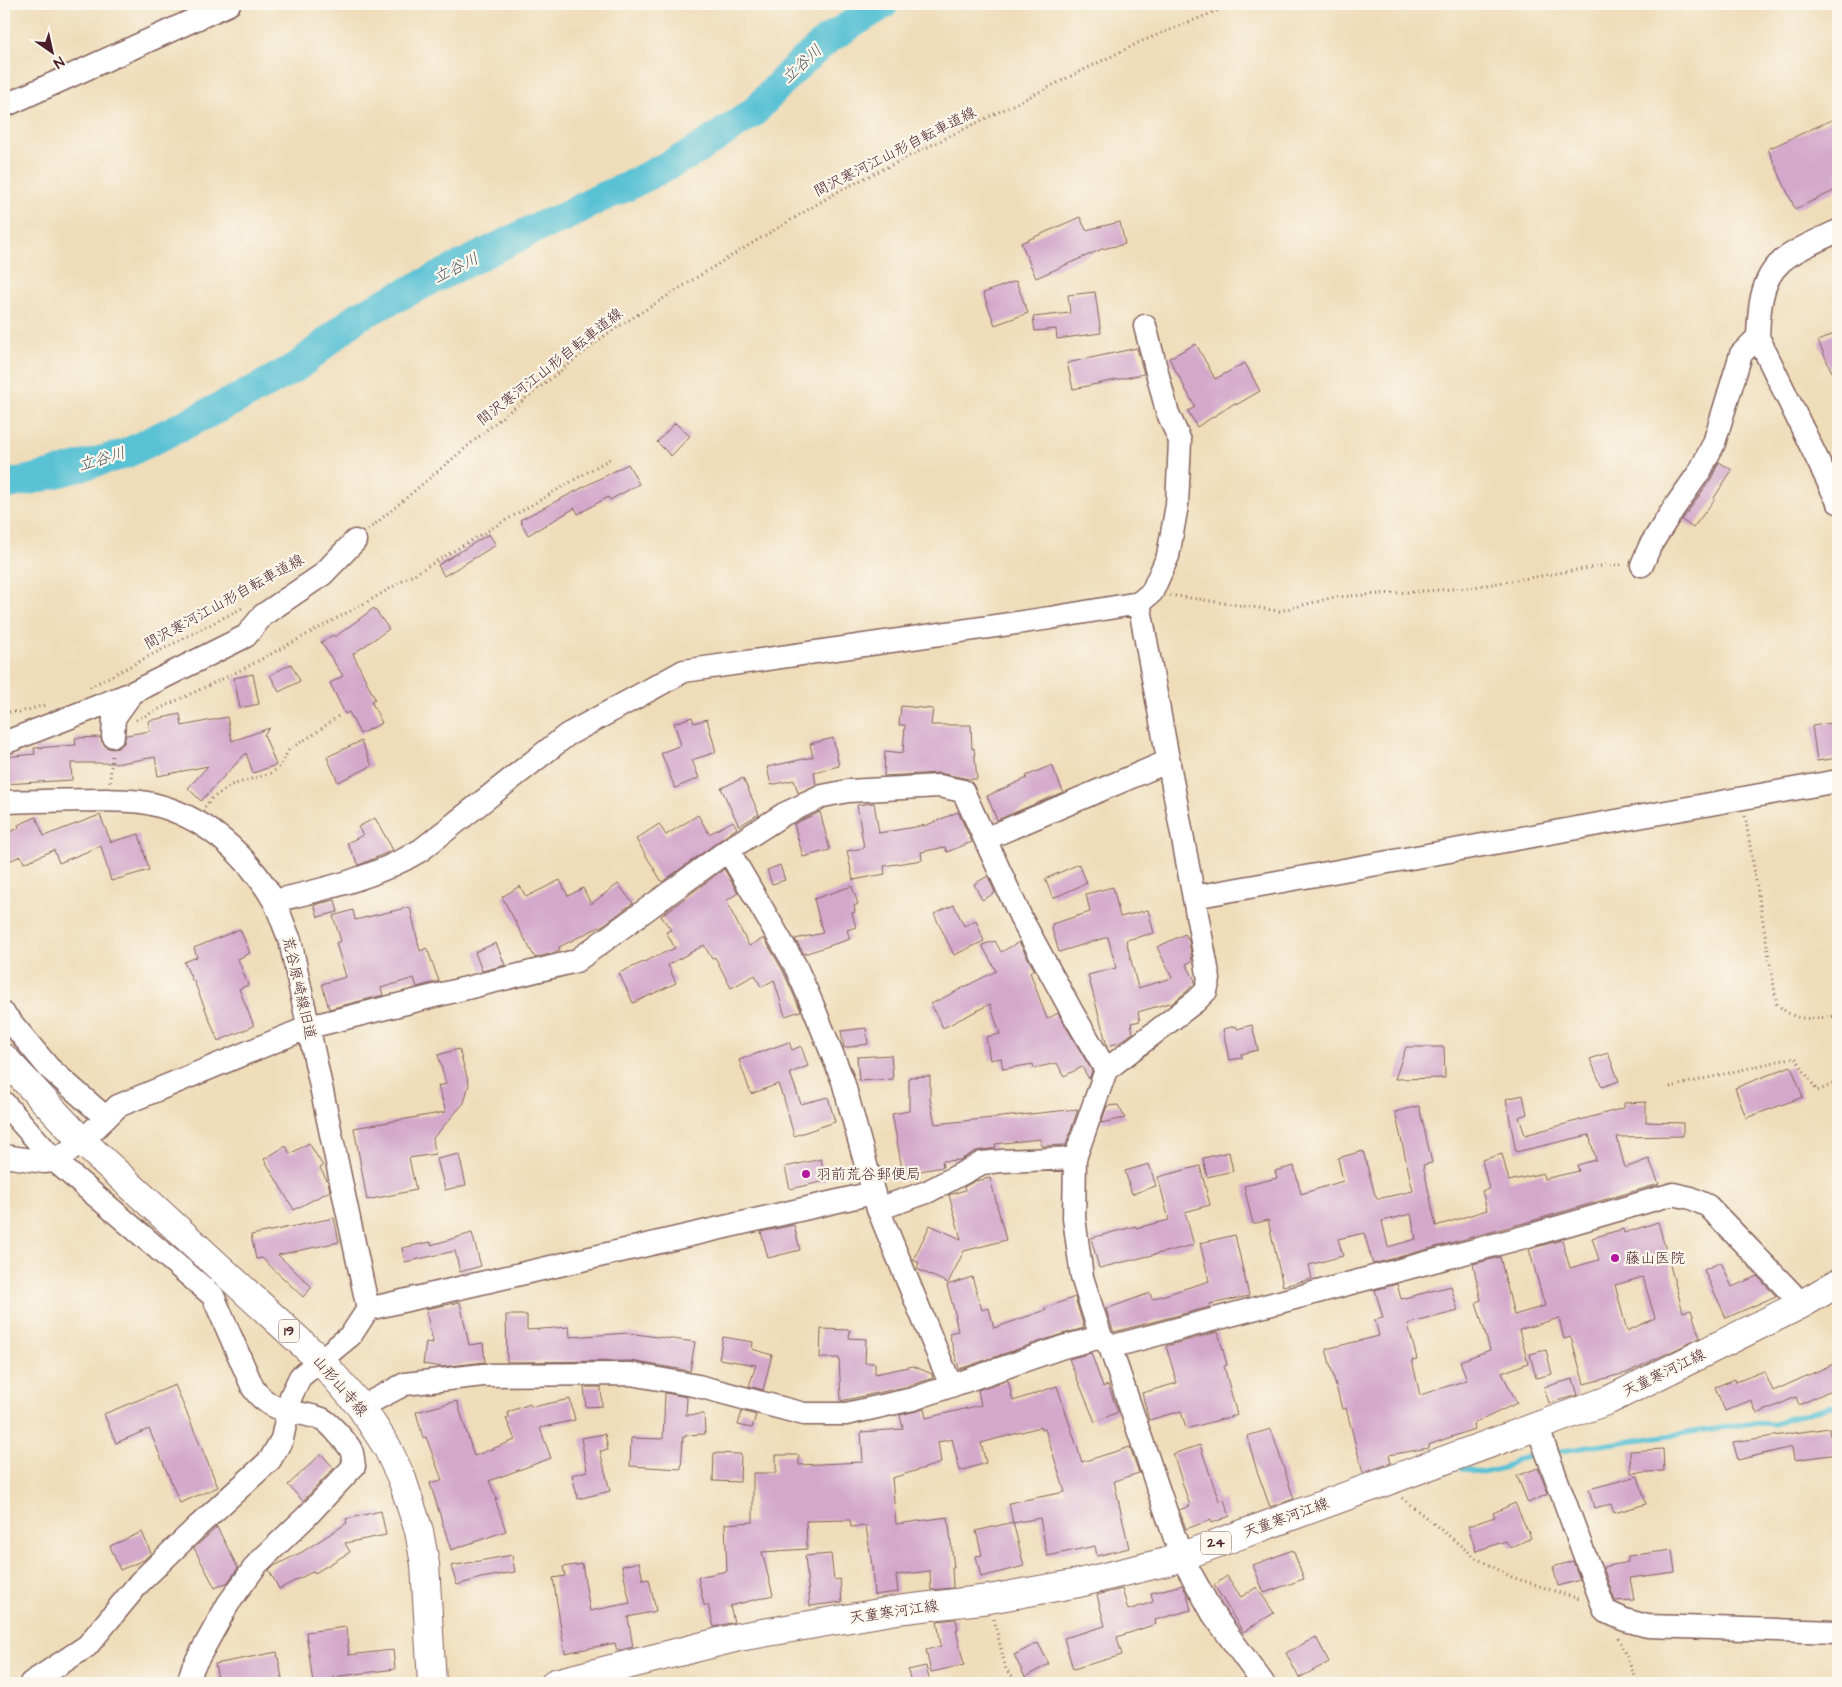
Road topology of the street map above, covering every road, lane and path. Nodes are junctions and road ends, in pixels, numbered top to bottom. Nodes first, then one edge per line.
1 (229, 4) edge
2 (1234, 4) edge
3 (4, 106) edge
4 (1838, 231) edge
5 (1146, 326) dead end
6 (1758, 337) junction
7 (613, 457) dead end
8 (1838, 502) edge
9 (355, 540) joint
10 (1642, 565) joint
11 (1146, 597) junction
12 (250, 603) dead end
13 (88, 688) dead end
14 (132, 693) junction
15 (54, 702) dead end
16 (4, 712) edge
17 (338, 716) dead end
18 (113, 736) junction
19 (4, 743) edge
20 (1169, 761) junction
21 (1838, 781) edge
22 (1742, 798) junction
23 (109, 800) junction
24 (4, 802) edge
25 (195, 821) junction
26 (985, 839) junction
27 (728, 850) junction
28 (1194, 897) junction
29 (274, 901) junction
30 (4, 1014) edge
31 (1838, 1016) edge
32 (309, 1027) junction
33 (4, 1058) edge
34 (1106, 1070) junction
35 (1838, 1082) edge
36 (1670, 1087) dead end
37 (4, 1103) edge
38 (105, 1117) junction
39 (82, 1141) junction
40 (4, 1156) edge
41 (1076, 1158) junction
42 (55, 1160) junction
43 (876, 1201) junction
44 (1835, 1292) edge
45 (1802, 1304) junction
46 (368, 1309) junction
47 (1106, 1342) junction
48 (320, 1360) junction
49 (951, 1386) junction
50 (361, 1407) junction
51 (288, 1412) junction
52 (1537, 1426) junction
53 (1384, 1483) junction
54 (1181, 1556) junction
55 (989, 1598) junction
56 (1605, 1610) junction
57 (1838, 1632) edge
58 (31, 1683) edge
59 (188, 1683) edge
60 (432, 1683) edge
61 (556, 1683) edge
62 (1019, 1683) edge
63 (1263, 1683) edge
64 (1638, 1683) edge

1 - 3 street
2 - 9 path, 間沢寒河江山形自転車道線
4 - 6 street
5 - 11 street
6 - 8 street
6 - 10 street
7 - 18 path
9 - 14 street
10 - 11 path
11 - 20 street
11 - 29 street
12 - 13 path, 間沢寒河江山形自転車道線
14 - 18 street
14 - 19 street
15 - 16 path
17 - 25 path
18 - 23 path
20 - 26 street
20 - 28 street
21 - 22 street
22 - 28 street
22 - 31 path
23 - 24 street, 荒谷原崎線旧道
23 - 25 street, 荒谷原崎線旧道
25 - 29 street, 荒谷原崎線旧道
26 - 27 street
26 - 34 street
27 - 32 street
27 - 43 street
28 - 34 street
29 - 32 street, 荒谷原崎線旧道
30 - 38 street
32 - 38 street
32 - 46 street, 荒谷原崎線旧道
33 - 39 main road, 山形山寺線 / 19
34 - 41 street
35 - 36 path
37 - 42 street
38 - 39 street
39 - 42 street
39 - 48 main road, 山形山寺線 / 19
40 - 42 street
41 - 43 street
41 - 47 street
42 - 51 street
43 - 46 street
43 - 49 street
44 - 45 main road, 天童寒河江線 / 24
45 - 47 street
45 - 52 main road, 天童寒河江線 / 24
46 - 48 street
47 - 49 street
47 - 54 street
48 - 50 main road, 山形山寺線 / 19
48 - 51 street
49 - 50 street
50 - 60 main road, 山形山寺線 / 19
51 - 58 street
51 - 59 street
52 - 53 main road, 天童寒河江線 / 24
52 - 56 street
53 - 54 main road, 天童寒河江線 / 24
53 - 56 path
54 - 55 main road, 天童寒河江線 / 24
54 - 63 street
55 - 61 main road, 天童寒河江線 / 24
55 - 62 path
56 - 57 street
56 - 64 path

